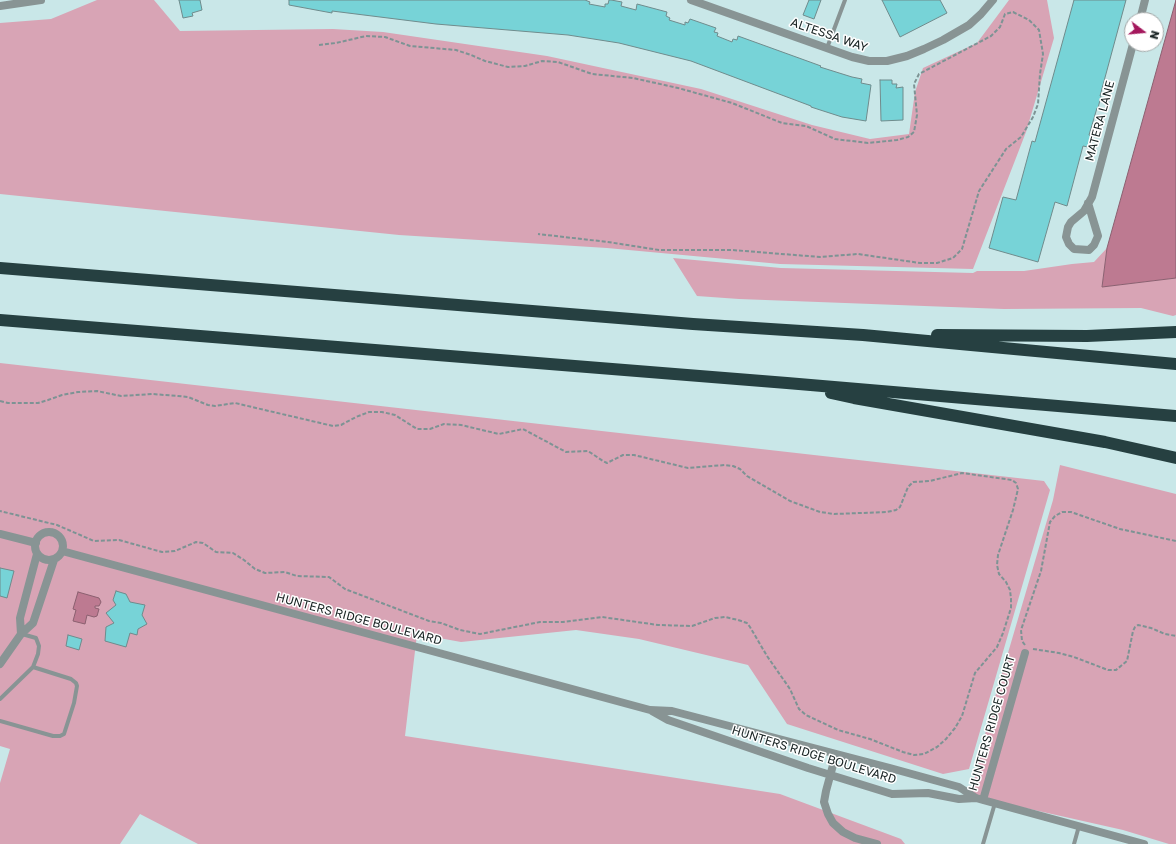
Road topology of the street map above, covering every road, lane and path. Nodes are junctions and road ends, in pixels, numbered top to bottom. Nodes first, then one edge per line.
1 (41, 0) edge
2 (691, 0) edge
3 (845, 0) edge
4 (993, 0) edge
5 (1145, 0) edge
6 (0, 6) edge
7 (1142, 12) edge
8 (319, 45) dead end
9 (827, 48) junction
10 (1131, 52) edge
11 (1088, 203) junction
12 (538, 234) dead end
13 (0, 268) edge
14 (0, 320) edge
15 (1176, 332) edge
16 (864, 335) junction
17 (1176, 364) edge
18 (787, 383) junction
19 (0, 401) edge
20 (1176, 416) edge
21 (1176, 458) edge
22 (0, 511) edge
23 (0, 534) edge
24 (1176, 541) edge
25 (36, 543) junction
26 (62, 551) junction
27 (37, 554) junction
28 (54, 560) junction
29 (21, 634) junction
30 (1176, 636) edge
31 (1025, 652) dead end
32 (0, 664) edge
33 (33, 667) junction
34 (0, 699) edge
35 (650, 710) junction
36 (0, 721) edge
37 (836, 754) junction
38 (830, 775) junction
39 (979, 799) junction
40 (995, 803) junction
41 (1079, 826) junction
42 (983, 843) edge
43 (877, 844) edge
44 (989, 844) edge
45 (1074, 844) edge
46 (1144, 844) edge

1 - 6 street
2 - 9 street, ALTESSA WAY
3 - 9 lane
4 - 9 street, ALTESSA WAY
5 - 7 street
8 - 12 path
10 - 11 street, MATERA LANE
11 - 11 street, MATERA LANE
13 - 16 highway
14 - 18 highway
15 - 16 highway
16 - 17 highway
18 - 20 highway
18 - 21 highway
19 - 22 path
23 - 25 street
24 - 30 path
25 - 26 street
25 - 27 street
26 - 28 street
26 - 35 street, HUNTERS RIDGE BOULEVARD
27 - 28 street
27 - 29 street
28 - 29 street
29 - 32 street
29 - 33 lane
31 - 39 street, HUNTERS RIDGE COURT
33 - 34 lane
33 - 36 lane
35 - 37 street, HUNTERS RIDGE BOULEVARD
35 - 38 street, HUNTERS RIDGE BOULEVARD
37 - 38 street
37 - 39 street, HUNTERS RIDGE BOULEVARD
38 - 39 street, HUNTERS RIDGE BOULEVARD
38 - 43 street
39 - 40 street, HUNTERS RIDGE BOULEVARD
40 - 41 street, HUNTERS RIDGE BOULEVARD
40 - 42 lane
41 - 45 lane
41 - 46 street, HUNTERS RIDGE BOULEVARD
42 - 44 lane

